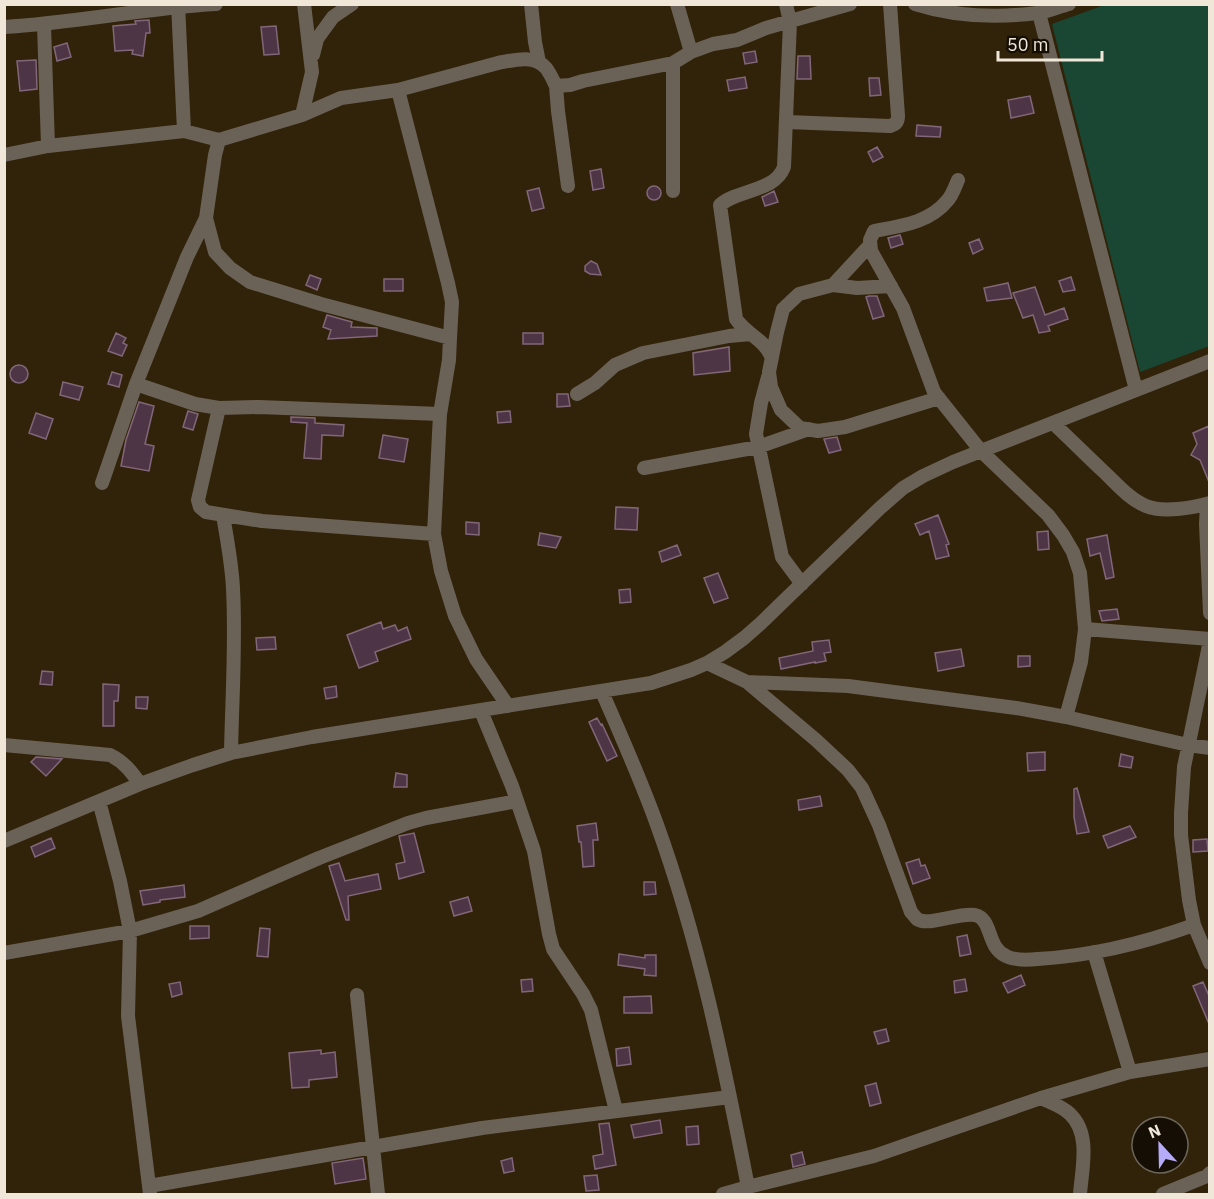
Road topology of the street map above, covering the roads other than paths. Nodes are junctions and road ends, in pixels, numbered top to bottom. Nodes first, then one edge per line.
1 (216, 4) edge
2 (304, 4) edge
3 (352, 4) edge
4 (531, 4) edge
5 (677, 4) edge
6 (786, 4) edge
7 (850, 4) edge
8 (890, 4) edge
9 (915, 4) edge
10 (1069, 4) edge
11 (178, 6) edge
12 (1039, 13) junction
13 (790, 22) junction
14 (44, 25) junction
15 (4, 27) edge
16 (691, 52) junction
17 (539, 62) junction
18 (673, 63) junction
19 (312, 72) junction
20 (556, 86) junction
21 (398, 90) junction
22 (302, 115) junction
23 (787, 122) junction
24 (184, 131) junction
25 (219, 140) junction
26 (48, 146) junction
27 (4, 155) edge
28 (958, 180) dead end
29 (568, 186) dead end
30 (673, 191) dead end
31 (207, 218) junction
32 (870, 245) junction
33 (833, 285) junction
34 (891, 286) junction
35 (751, 334) junction
36 (450, 338) junction
37 (771, 356) junction
38 (1209, 361) edge
39 (769, 372) junction
40 (136, 384) junction
41 (1136, 390) junction
42 (577, 394) dead end
43 (939, 398) junction
44 (219, 408) junction
45 (440, 414) junction
46 (1053, 423) junction
47 (809, 429) junction
48 (758, 447) junction
49 (981, 451) junction
50 (644, 468) dead end
51 (102, 483) dead end
52 (1208, 504) edge
53 (223, 515) junction
54 (434, 534) junction
55 (801, 584) junction
56 (1209, 614) edge
57 (1085, 629) junction
58 (1209, 640) edge
59 (706, 663) junction
60 (747, 682) junction
61 (602, 692) junction
62 (508, 706) junction
63 (481, 711) junction
64 (1066, 717) junction
65 (4, 745) edge
66 (1188, 745) junction
67 (1209, 748) edge
68 (231, 753) junction
69 (140, 784) junction
70 (99, 801) junction
71 (517, 801) junction
72 (4, 841) edge
73 (1194, 925) junction
74 (130, 932) junction
75 (1094, 952) junction
76 (4, 953) edge
77 (1209, 963) edge
78 (357, 995) dead end
79 (1209, 1059) edge
80 (1130, 1072) junction
81 (730, 1097) junction
82 (1041, 1098) junction
83 (616, 1111) junction
84 (374, 1148) junction
85 (1209, 1175) edge
86 (748, 1187) junction
87 (150, 1190) edge
88 (378, 1194) edge
89 (723, 1194) edge
90 (1080, 1194) edge
91 (1163, 1194) edge

1 - 11 street
2 - 19 street
3 - 19 street
4 - 17 street
5 - 16 street
6 - 13 street
7 - 13 street
8 - 23 street
9 - 12 street
10 - 12 street
11 - 14 street
11 - 24 street
12 - 41 street
13 - 16 street
13 - 23 street
14 - 15 street
14 - 26 street
16 - 18 street
17 - 20 street
17 - 21 street
18 - 20 street
18 - 30 street
19 - 22 street
20 - 29 street
21 - 22 street
21 - 36 street
22 - 25 street
23 - 35 street
24 - 25 street
24 - 26 street
25 - 31 street
26 - 27 street
28 - 32 street
31 - 36 street
31 - 40 street
32 - 33 street
32 - 34 street
33 - 34 street
33 - 37 street
34 - 43 street
35 - 37 street
35 - 42 street
36 - 45 street
37 - 39 street
38 - 41 street
39 - 47 street
39 - 48 street
40 - 44 street
40 - 51 street
41 - 46 street
43 - 47 street
43 - 49 street
44 - 45 street
44 - 53 street
45 - 54 street
46 - 49 street
46 - 52 street
47 - 48 street
48 - 50 street
48 - 55 street
49 - 55 street
49 - 57 street
52 - 56 street
53 - 54 street
53 - 68 street
54 - 62 street
55 - 59 street
57 - 58 street
57 - 64 street
58 - 66 street
59 - 60 street
59 - 61 street
60 - 64 street
60 - 75 street
61 - 62 street
61 - 81 street
62 - 63 street
63 - 68 street
63 - 71 street
64 - 66 street
65 - 69 street
66 - 67 street
66 - 73 street
68 - 69 street
69 - 70 street
70 - 72 street
70 - 74 street
71 - 74 street
71 - 83 street
73 - 75 street
73 - 77 street
74 - 76 street
74 - 87 street
75 - 80 street
78 - 84 street
79 - 80 street
80 - 82 street
81 - 83 street
81 - 86 street
82 - 86 street
82 - 90 street
83 - 84 street
84 - 87 street
84 - 88 street
85 - 91 street
86 - 89 street

